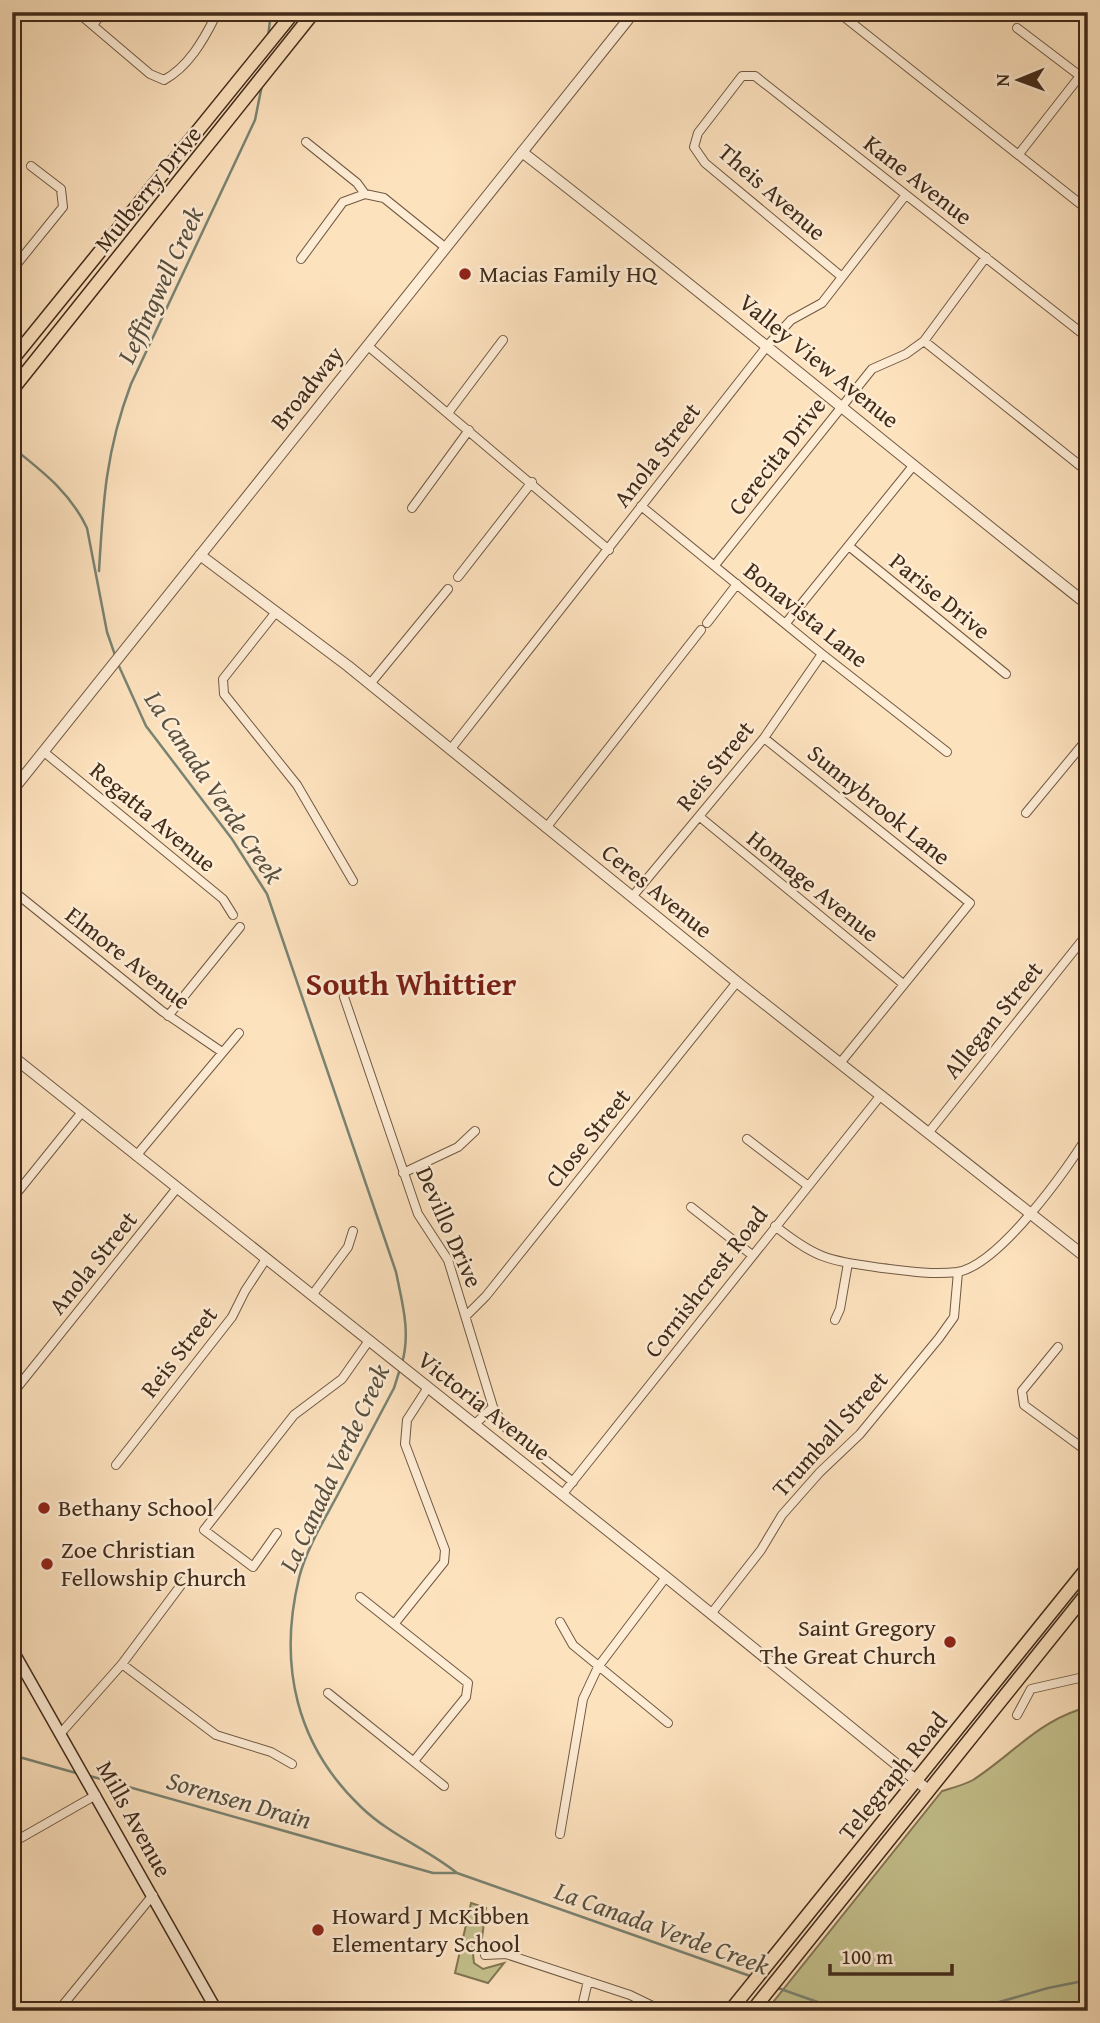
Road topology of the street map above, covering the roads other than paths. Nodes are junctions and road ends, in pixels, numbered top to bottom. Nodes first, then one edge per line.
1 (77, 12) edge
2 (103, 12) edge
3 (314, 12) edge
4 (634, 12) edge
5 (838, 12) edge
6 (293, 14) edge
7 (215, 17) dead end
8 (93, 25) junction
9 (1017, 28) dead end
10 (1080, 76) junction
11 (1088, 82) edge
12 (727, 97) joint
13 (306, 142) dead end
14 (523, 152) junction
15 (1019, 154) junction
16 (31, 166) dead end
17 (169, 166) junction
18 (365, 194) junction
19 (905, 196) junction
20 (1088, 210) edge
21 (138, 235) junction
22 (446, 248) junction
23 (986, 257) junction
24 (301, 258) dead end
25 (12, 270) edge
26 (842, 277) junction
27 (1088, 338) edge
28 (503, 340) dead end
29 (924, 341) junction
30 (768, 345) junction
31 (368, 346) junction
32 (12, 360) edge
33 (12, 390) edge
34 (842, 404) junction
35 (448, 413) junction
36 (469, 430) junction
37 (913, 466) junction
38 (1088, 472) edge
39 (532, 482) junction
40 (641, 506) junction
41 (412, 508) dead end
42 (850, 547) junction
43 (609, 550) junction
44 (200, 555) junction
45 (715, 565) junction
46 (458, 577) dead end
47 (737, 584) junction
48 (447, 589) dead end
49 (1088, 605) edge
50 (276, 612) junction
51 (786, 623) junction
52 (822, 654) junction
53 (1006, 674) dead end
54 (370, 684) junction
55 (764, 738) junction
56 (1088, 738) edge
57 (450, 750) junction
58 (44, 752) junction
59 (947, 752) dead end
60 (12, 791) edge
61 (1026, 813) dead end
62 (700, 817) junction
63 (546, 828) junction
64 (353, 881) dead end
65 (12, 890) edge
66 (632, 897) junction
67 (233, 915) dead end
68 (240, 927) dead end
69 (1088, 933) edge
70 (737, 982) junction
71 (902, 983) junction
72 (344, 998) dead end
73 (169, 1016) junction
74 (239, 1033) dead end
75 (222, 1052) junction
76 (12, 1056) edge
77 (841, 1062) junction
78 (881, 1095) junction
79 (82, 1112) junction
80 (475, 1131) dead end
81 (929, 1132) junction
82 (1088, 1135) edge
83 (747, 1139) dead end
84 (136, 1156) junction
85 (403, 1173) junction
86 (807, 1185) junction
87 (177, 1188) junction
88 (12, 1199) edge
89 (691, 1207) dead end
90 (1028, 1214) junction
91 (775, 1226) junction
92 (353, 1231) dead end
93 (752, 1255) junction
94 (266, 1259) junction
95 (1088, 1259) edge
96 (848, 1263) junction
97 (958, 1272) junction
98 (313, 1294) junction
99 (466, 1316) junction
100 (835, 1320) dead end
101 (368, 1342) junction
102 (1058, 1347) dead end
103 (427, 1389) junction
104 (12, 1394) edge
105 (494, 1407) junction
106 (474, 1425) junction
107 (1088, 1452) edge
108 (116, 1465) dead end
109 (573, 1482) junction
110 (562, 1495) junction
111 (277, 1533) dead end
112 (1087, 1570) edge
113 (666, 1577) junction
114 (184, 1581) dead end
115 (1088, 1592) edge
116 (360, 1597) dead end
117 (711, 1614) junction
118 (559, 1622) dead end
119 (395, 1623) junction
120 (12, 1649) edge
121 (122, 1664) junction
122 (598, 1667) junction
123 (1088, 1676) edge
124 (328, 1693) dead end
125 (1017, 1715) dead end
126 (668, 1723) dead end
127 (60, 1734) junction
128 (414, 1761) junction
129 (292, 1764) dead end
130 (916, 1781) junction
131 (443, 1786) dead end
132 (928, 1790) junction
133 (94, 1793) junction
134 (560, 1834) dead end
135 (12, 1843) edge
136 (153, 1895) junction
137 (485, 1955) dead end
138 (588, 1981) junction
139 (733, 2007) edge
140 (753, 2010) edge
141 (58, 2011) edge
142 (217, 2011) edge
143 (581, 2011) edge
144 (663, 2011) edge

1 - 8 street
2 - 8 street
3 - 21 main road, Mulberry Drive
4 - 14 street, Broadway
5 - 15 street
6 - 17 main road, Mulberry Drive
7 - 8 street
9 - 10 street
10 - 11 street
10 - 15 street
12 - 19 street, Kane Avenue
12 - 26 street, Theis Avenue
13 - 18 street
14 - 22 street, Broadway
14 - 30 street, Valley View Avenue
15 - 20 street
16 - 25 street
17 - 21 main road
17 - 32 main road, Mulberry Drive
18 - 22 street
18 - 24 street
19 - 23 street, Kane Avenue
19 - 26 street, Anola Street
21 - 33 main road, Mulberry Drive
22 - 31 street, Broadway
23 - 27 street, Kane Avenue
23 - 29 street, Cerecita Drive
26 - 30 street, Anola Street
28 - 35 street
29 - 34 street, Cerecita Drive
29 - 38 street
30 - 34 street, Valley View Avenue
30 - 40 street, Anola Street
31 - 35 street
31 - 44 street, Broadway
34 - 37 street, Valley View Avenue
34 - 45 street, Cerecita Drive
35 - 36 street
36 - 39 street
36 - 41 street
37 - 42 street
37 - 49 street, Valley View Avenue
39 - 43 street
39 - 46 street
40 - 43 street, Anola Street
40 - 45 street, Bonavista Lane
42 - 51 street
42 - 53 street, Parise Drive
43 - 57 street, Anola Street
44 - 50 street, Ceres Avenue
44 - 58 street, Broadway
45 - 47 street, Bonavista Lane
47 - 51 street, Bonavista Lane
47 - 63 street
48 - 54 street
50 - 54 street, Ceres Avenue
50 - 64 street
51 - 52 street, Bonavista Lane
52 - 55 street, Reis Street
52 - 59 street, Bonavista Lane
54 - 57 street, Ceres Avenue
55 - 62 street, Reis Street
55 - 71 street, Sunnybrook Lane
56 - 61 street
57 - 63 street, Ceres Avenue
58 - 60 street, Broadway
58 - 67 street, Regatta Avenue
62 - 66 street, Reis Street
62 - 71 street, Homage Avenue
63 - 66 street, Ceres Avenue
65 - 73 street, Elmore Avenue
66 - 70 street, Ceres Avenue
68 - 73 street
69 - 81 street, Allegan Street
70 - 77 street, Ceres Avenue
70 - 99 street, Close Street
71 - 77 street
72 - 85 street, Devillo Drive
73 - 75 street, Elmore Avenue
74 - 75 street
75 - 84 street
76 - 79 street, Victoria Avenue
77 - 78 street, Ceres Avenue
78 - 81 street, Ceres Avenue
78 - 86 street, Cornishcrest Road
79 - 84 street, Victoria Avenue
79 - 88 street
80 - 85 street
81 - 90 street, Ceres Avenue
82 - 90 street
83 - 86 street
84 - 87 street, Victoria Avenue
85 - 99 street, Devillo Drive
86 - 91 street, Cornishcrest Road
87 - 94 street, Victoria Avenue
87 - 104 street, Anola Street
89 - 93 street
90 - 95 street, Ceres Avenue
90 - 97 street
91 - 93 street, Cornishcrest Road
91 - 96 street
92 - 98 street
93 - 109 street, Cornishcrest Road
94 - 98 street, Victoria Avenue
94 - 108 street, Reis Street
96 - 97 street
96 - 100 street
97 - 117 street, Trumball Street
98 - 101 street, Victoria Avenue
99 - 105 street, Devillo Drive
101 - 103 street, Victoria Avenue
101 - 111 street
102 - 107 street
103 - 106 street, Victoria Avenue
103 - 119 street
105 - 106 street
105 - 109 street, Victoria Avenue
106 - 110 street, Victoria Avenue
109 - 110 street, Cornishcrest Road
110 - 113 street, Victoria Avenue
112 - 130 main road, Telegraph Road
113 - 117 street, Victoria Avenue
113 - 122 street
114 - 121 street
115 - 132 main road, Telegraph Road
116 - 119 street
117 - 130 street, Victoria Avenue
118 - 122 street
119 - 128 street
120 - 127 main road, Mills Avenue
121 - 127 street
121 - 129 street
122 - 126 street
122 - 134 street
123 - 125 street
124 - 128 street
127 - 133 main road, Mills Avenue
128 - 131 street
130 - 132 street, Victoria Avenue
130 - 139 main road, Telegraph Road
132 - 140 main road, Telegraph Road
133 - 135 street
133 - 136 main road, Mills Avenue
136 - 141 street
136 - 142 main road, Mills Avenue
137 - 138 street
138 - 143 street
138 - 144 street

